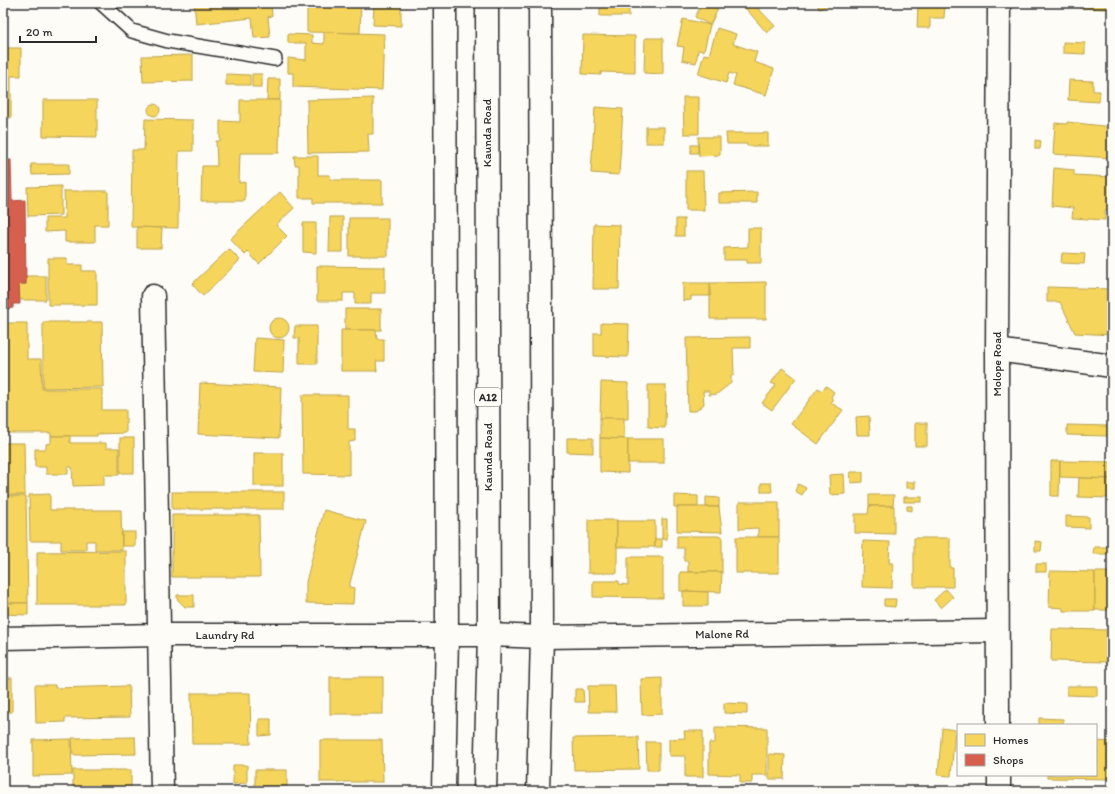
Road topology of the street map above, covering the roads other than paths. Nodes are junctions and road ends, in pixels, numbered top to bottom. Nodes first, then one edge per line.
1 (101, 3) edge
2 (445, 3) edge
3 (487, 3) edge
4 (540, 3) edge
5 (999, 3) edge
6 (275, 59) dead end
7 (153, 296) dead end
8 (997, 350) junction
9 (1112, 366) edge
10 (997, 631) junction
11 (489, 634) junction
12 (160, 635) junction
13 (446, 636) junction
14 (542, 637) junction
15 (3, 638) edge
16 (998, 724) edge
17 (999, 776) edge
18 (162, 791) edge
19 (444, 791) edge
20 (485, 791) edge
21 (538, 791) edge
22 (999, 791) edge

1 - 6 lane
2 - 13 street
3 - 11 street, Kaunda Road / A12
4 - 14 street
5 - 8 street, Molope Road
7 - 12 street
8 - 9 street
8 - 10 street, Molope Road
10 - 14 street, Malone Rd
10 - 16 street, Molope Road
11 - 13 street, Malone Rd
11 - 14 street, Malone Rd
11 - 20 street, Kaunda Road / A12
12 - 13 street, Laundry Rd
12 - 15 street, Laundry Rd
12 - 18 street
13 - 19 street
14 - 21 street
17 - 22 street

